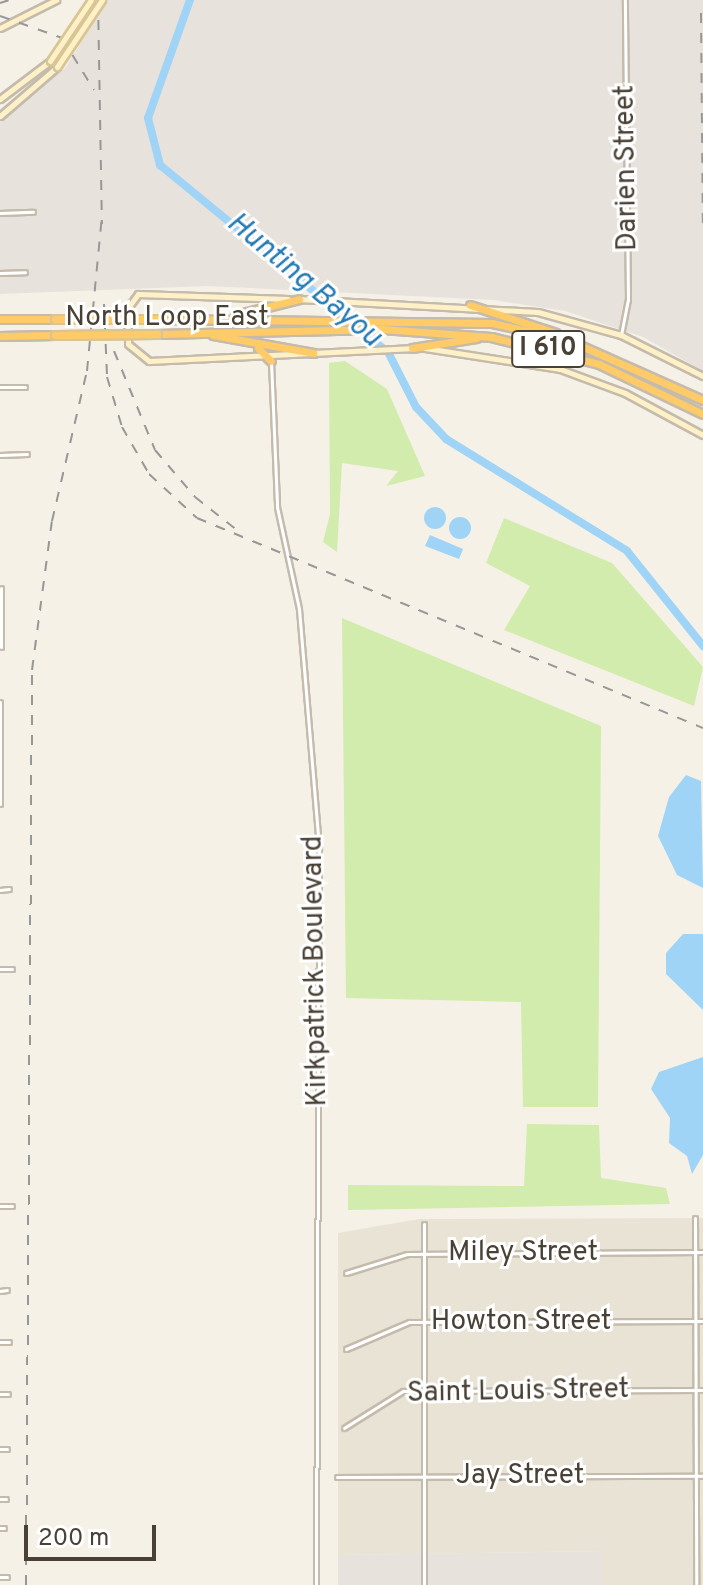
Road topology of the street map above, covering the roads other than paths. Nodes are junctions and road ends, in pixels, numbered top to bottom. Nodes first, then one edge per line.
1 (56, 0) edge
2 (91, 0) edge
3 (102, 0) edge
4 (625, 0) edge
5 (0, 28) edge
6 (0, 99) edge
7 (0, 116) edge
8 (33, 212) dead end
9 (0, 213) edge
10 (25, 272) dead end
11 (0, 273) edge
12 (299, 299) junction
13 (470, 305) junction
14 (220, 318) junction
15 (0, 319) edge
16 (202, 332) junction
17 (621, 335) junction
18 (491, 337) junction
19 (0, 339) edge
20 (568, 340) junction
21 (253, 345) junction
22 (412, 348) junction
23 (313, 353) junction
24 (271, 361) junction
25 (703, 376) edge
26 (0, 387) edge
27 (25, 387) dead end
28 (703, 400) edge
29 (703, 414) edge
30 (703, 435) edge
31 (27, 454) dead end
32 (0, 455) edge
33 (1, 588) edge
34 (9, 646) dead end
35 (1, 647) edge
36 (0, 702) edge
37 (0, 804) edge
38 (9, 889) dead end
39 (0, 890) edge
40 (0, 969) edge
41 (12, 969) dead end
42 (0, 1206) edge
43 (12, 1206) dead end
44 (695, 1218) dead end
45 (424, 1224) dead end
46 (695, 1252) junction
47 (703, 1252) edge
48 (423, 1253) junction
49 (346, 1273) dead end
50 (7, 1290) dead end
51 (0, 1291) edge
52 (695, 1321) junction
53 (703, 1321) edge
54 (423, 1322) junction
55 (0, 1342) edge
56 (9, 1342) dead end
57 (346, 1349) dead end
58 (695, 1390) junction
59 (703, 1390) edge
60 (423, 1391) junction
61 (0, 1394) edge
62 (8, 1394) dead end
63 (344, 1428) dead end
64 (0, 1449) edge
65 (7, 1449) dead end
66 (423, 1476) junction
67 (696, 1476) junction
68 (703, 1476) edge
69 (337, 1477) dead end
70 (0, 1499) edge
71 (6, 1499) dead end
72 (0, 1577) edge
73 (7, 1577) dead end
74 (316, 1585) edge
75 (424, 1585) edge
76 (696, 1585) edge

1 - 5 main road
2 - 6 main road, bridge
3 - 7 main road, bridge
4 - 17 street, Darien Street
8 - 9 street
10 - 11 street
12 - 13 main road
12 - 14 highway
12 - 24 main road
13 - 17 main road
13 - 20 highway
14 - 15 highway, North Loop East / I 610, bridge
14 - 20 highway, North Loop East / I 610
16 - 18 highway, North Loop East / I 610
16 - 19 highway, North Loop East / I 610, bridge
16 - 21 highway
17 - 25 main road
18 - 22 highway
18 - 29 highway, North Loop East / I 610
20 - 28 highway, North Loop East / I 610
21 - 23 highway
21 - 24 highway
22 - 23 main road
22 - 30 main road
23 - 24 main road
24 - 74 street, Kirkpatrick Boulevard
26 - 27 street
31 - 32 street
33 - 35 street
34 - 35 street
36 - 37 street
38 - 39 street
40 - 41 street
42 - 43 street
44 - 46 street
45 - 48 street
46 - 47 street, Miley Street
46 - 48 street, Miley Street
46 - 52 street
48 - 49 street, Miley Street
48 - 54 street
50 - 51 street
52 - 53 street, Howton Street
52 - 54 street, Howton Street
52 - 58 street
54 - 57 street, Howton Street
54 - 60 street
55 - 56 street
58 - 59 street, Saint Louis Street
58 - 60 street, Saint Louis Street
58 - 67 street
60 - 63 street, Saint Louis Street
60 - 66 street
61 - 62 street
64 - 65 street
66 - 67 street, Jay Street
66 - 69 street, Jay Street
66 - 75 street
67 - 68 street, Jay Street
67 - 76 street
70 - 71 street
72 - 73 street

